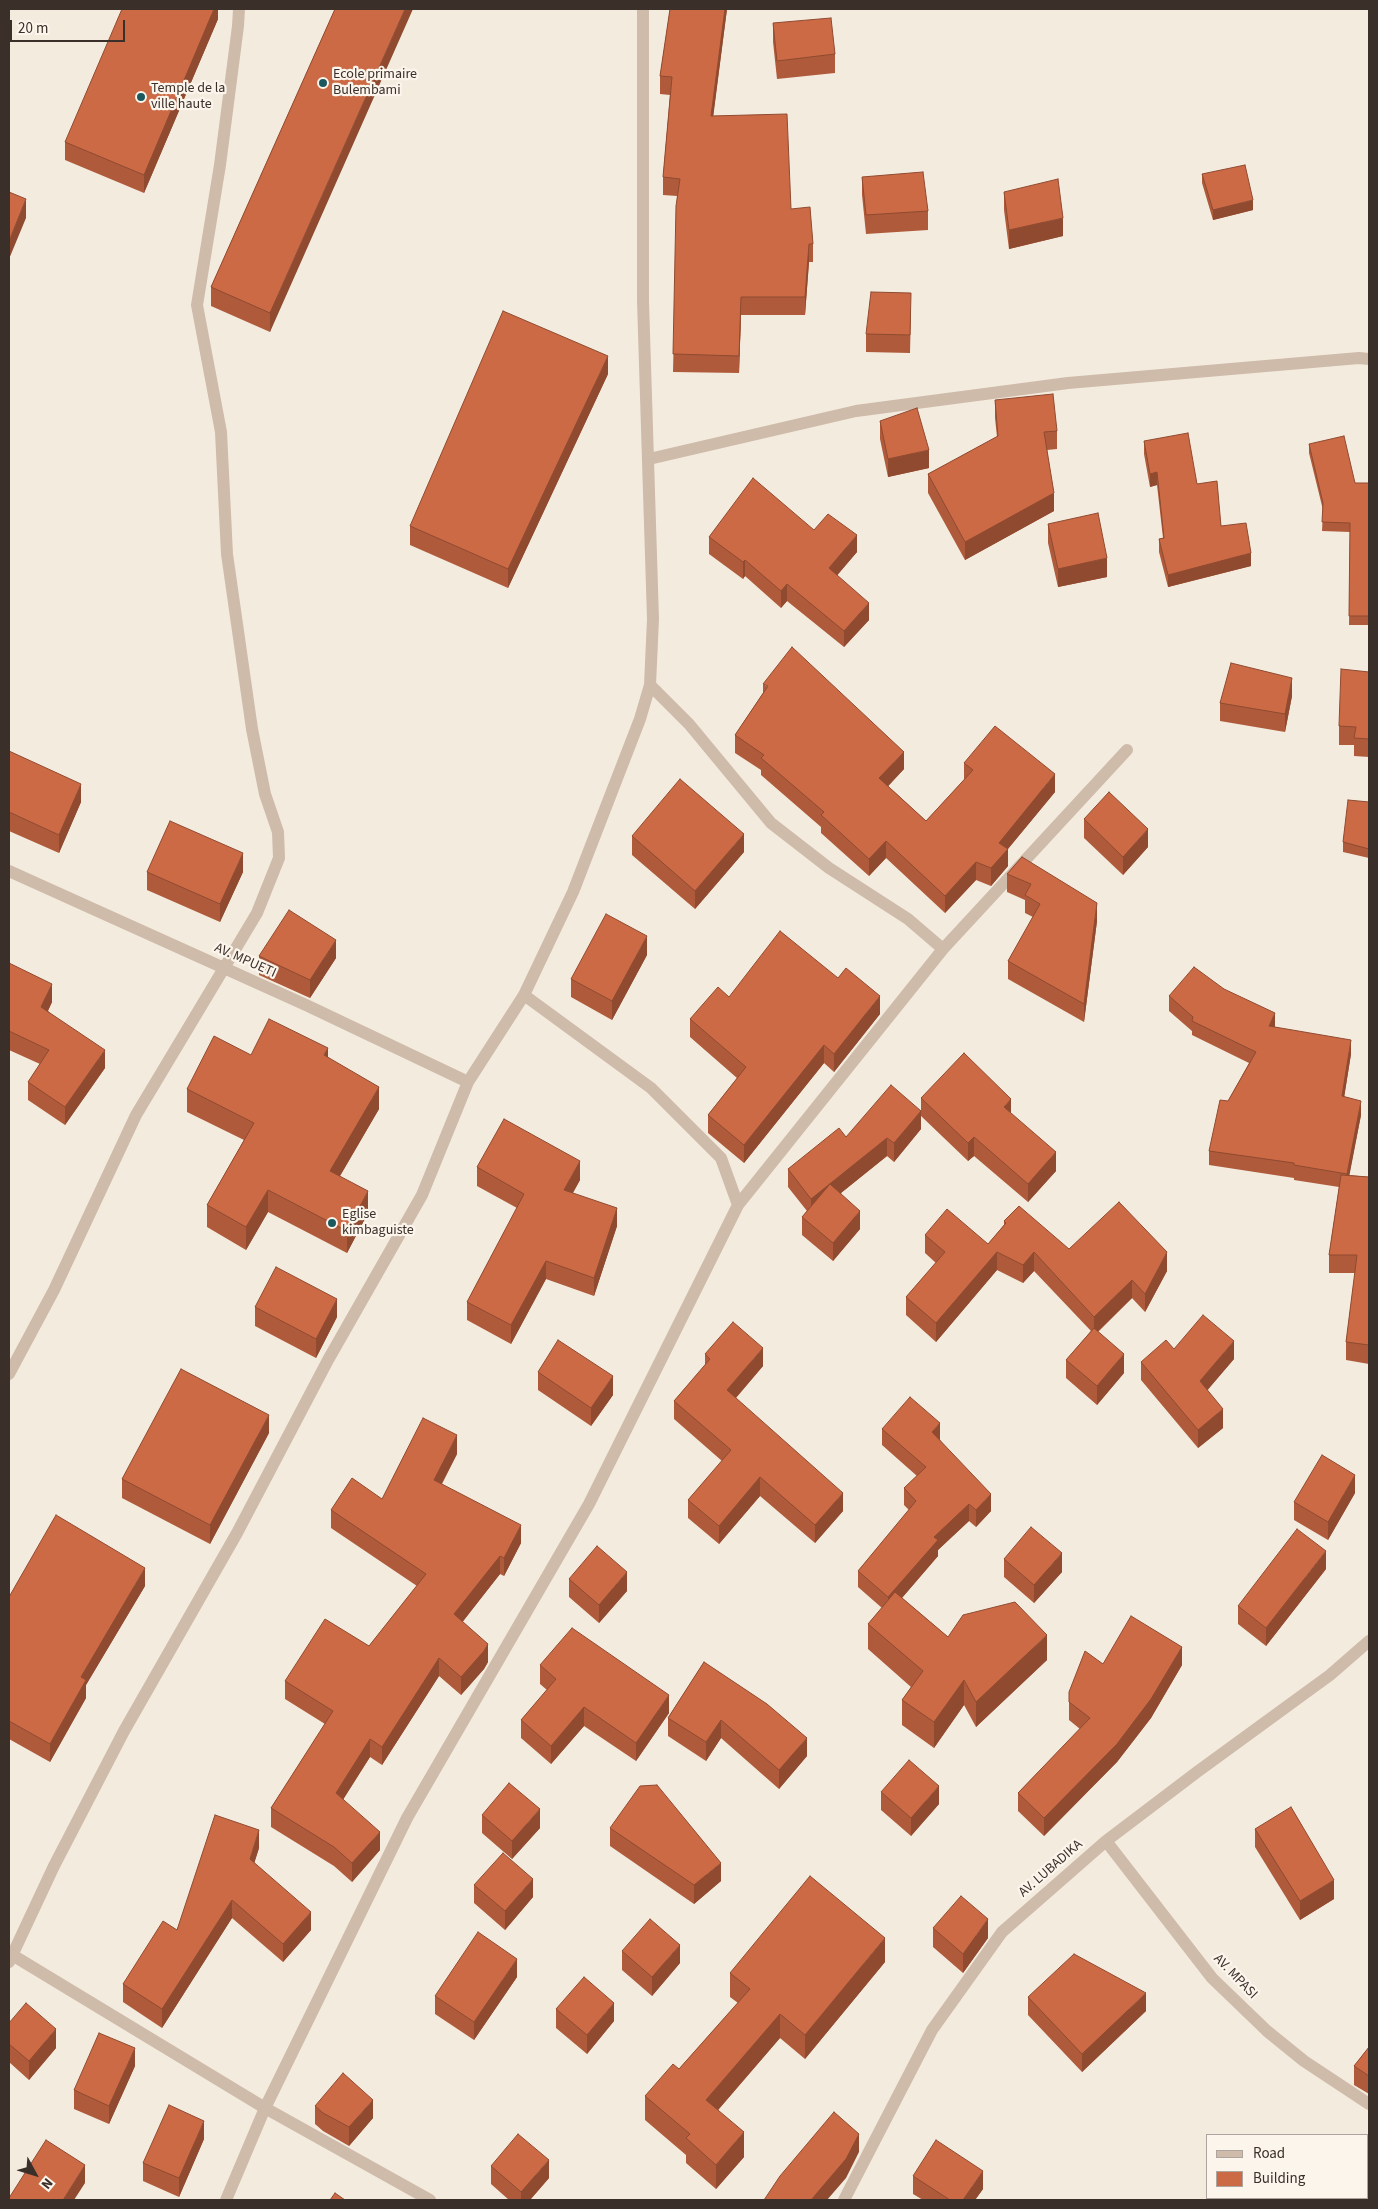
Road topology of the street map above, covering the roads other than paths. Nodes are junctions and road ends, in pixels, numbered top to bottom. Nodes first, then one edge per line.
1 (239, 9) edge
2 (643, 9) edge
3 (1369, 359) edge
4 (649, 459) junction
5 (650, 685) junction
6 (1127, 750) dead end
7 (9, 871) edge
8 (943, 949) junction
9 (224, 968) junction
10 (524, 995) junction
11 (468, 1082) junction
12 (738, 1205) junction
13 (9, 1374) edge
14 (1369, 1641) edge
15 (1106, 1841) junction
16 (10, 1957) edge
17 (1369, 2104) edge
18 (265, 2108) junction
19 (226, 2200) edge
20 (430, 2200) edge
21 (844, 2200) edge

1 - 9 street
2 - 4 street
3 - 4 street
4 - 5 street
5 - 8 street
5 - 10 street
6 - 8 street
7 - 9 street, AV. MPUETI
8 - 12 street
9 - 11 street, AV. MPUETI
9 - 13 street
10 - 11 street
10 - 12 street
11 - 16 street
12 - 18 street
14 - 15 street, AV. LUBADIKA
15 - 17 street, AV. MPASI
15 - 21 street, AV. LUBADIKA
16 - 18 street
18 - 19 street
18 - 20 street

